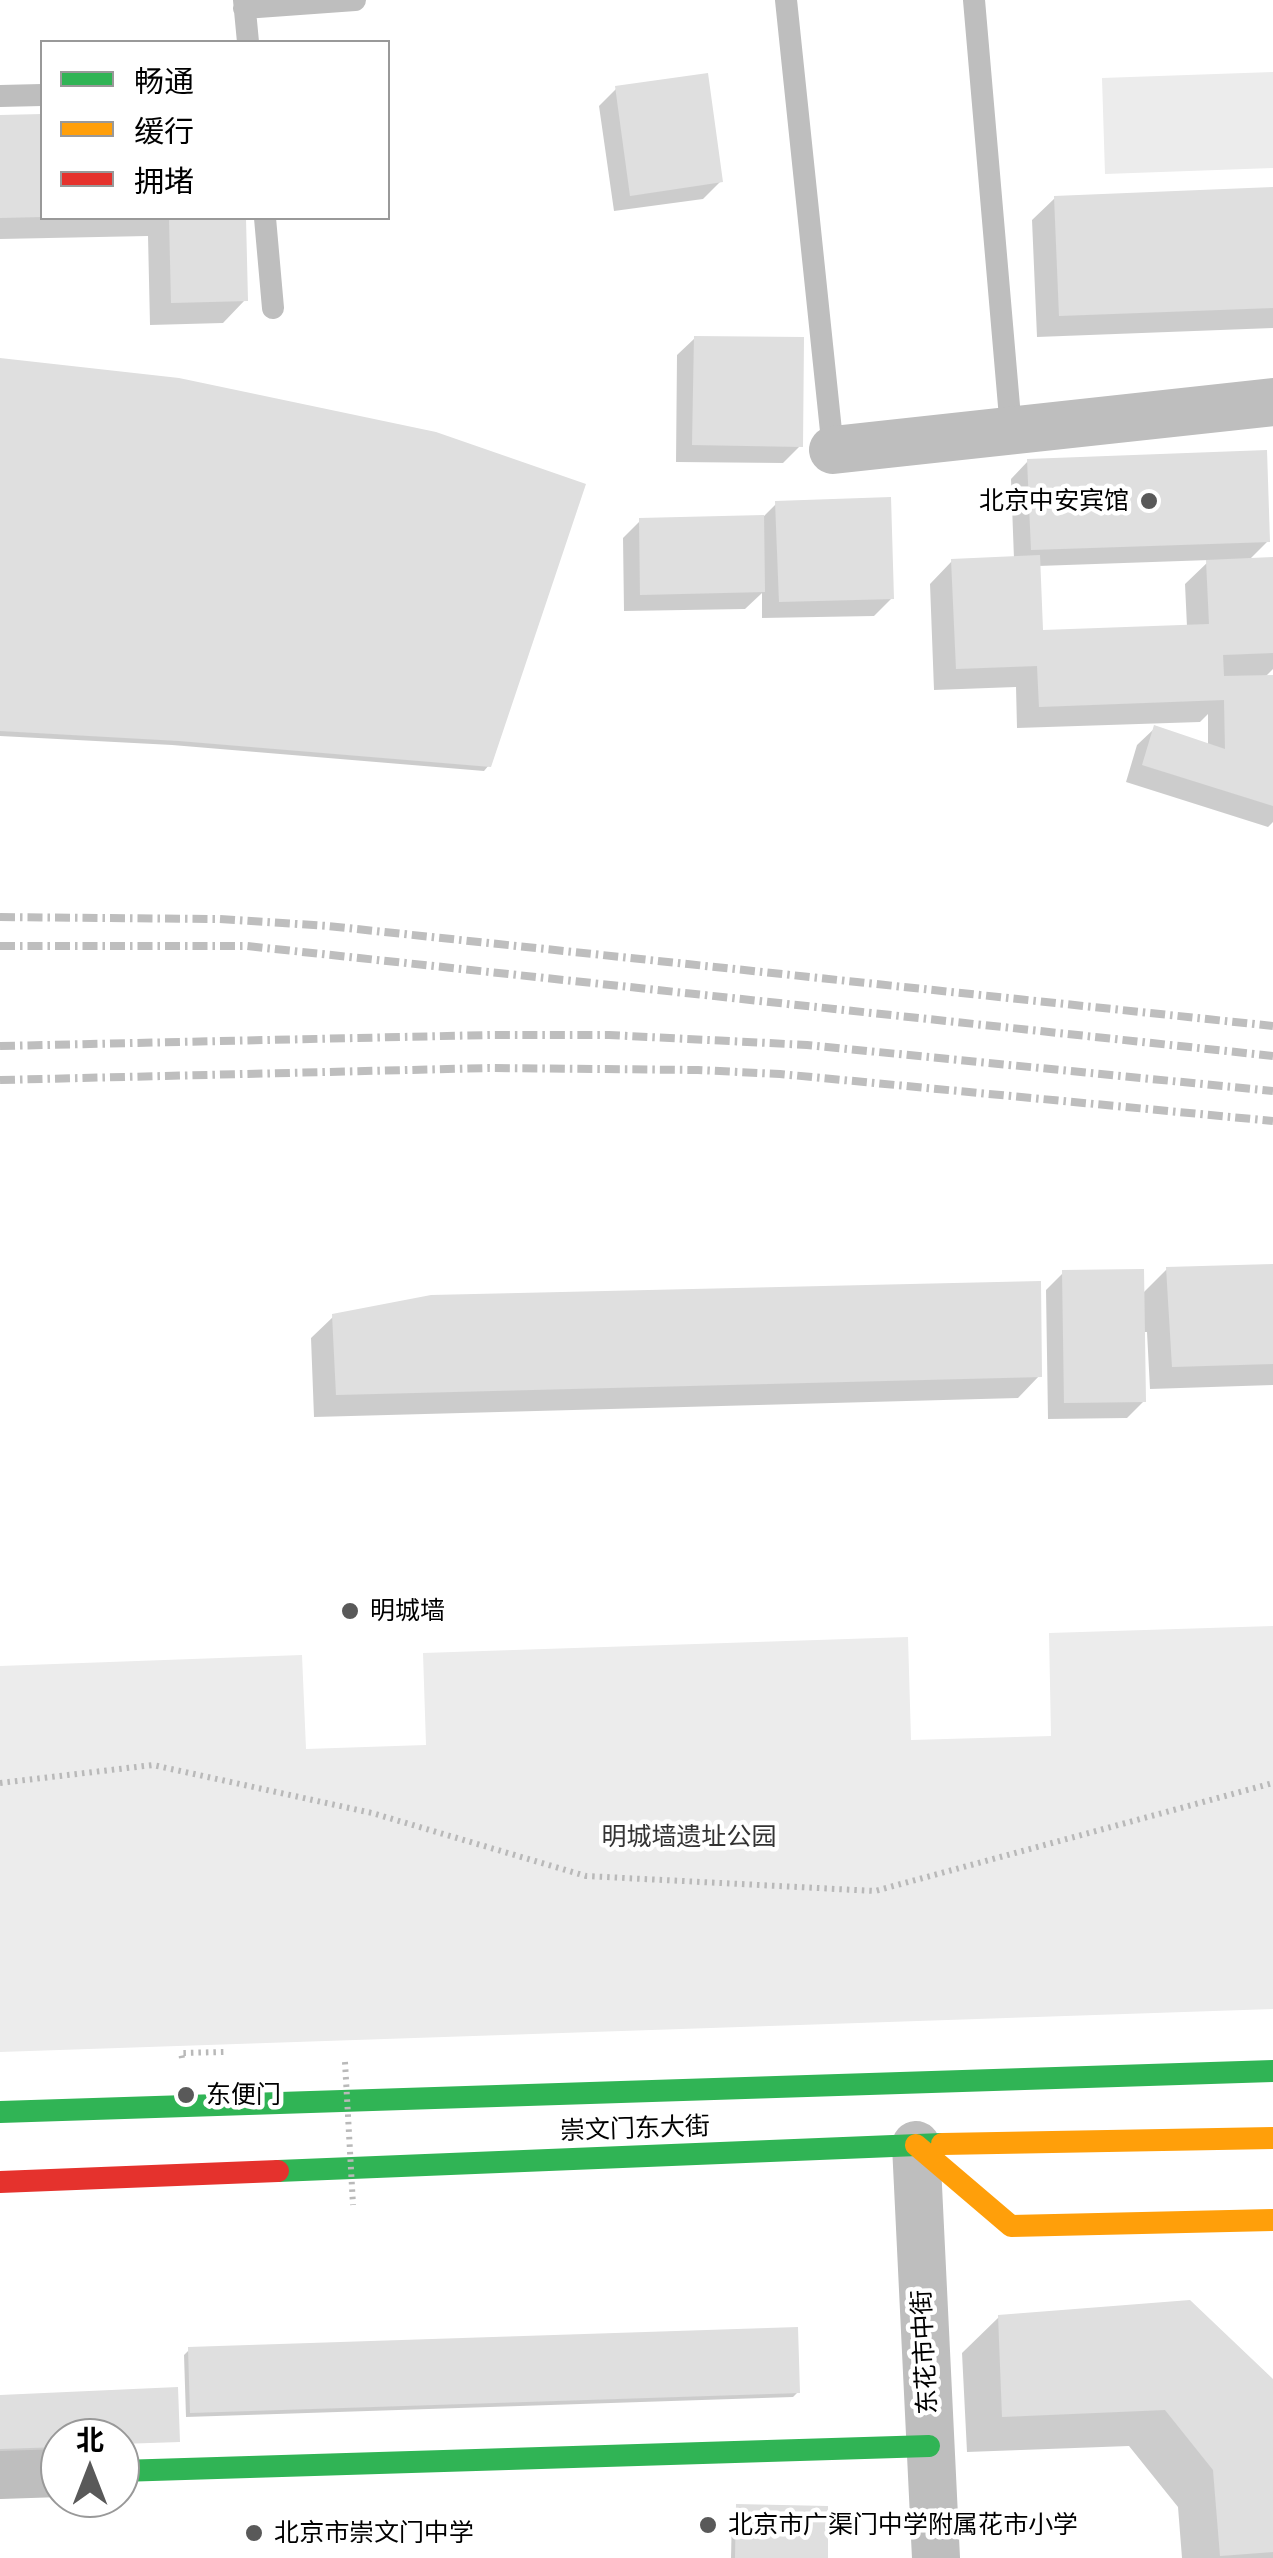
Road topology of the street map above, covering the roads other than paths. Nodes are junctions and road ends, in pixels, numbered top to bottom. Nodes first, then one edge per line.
1 (355, 0) edge
2 (786, 0) edge
3 (974, 0) edge
4 (244, 4) edge
5 (248, 40) edge
6 (40, 94) edge
7 (0, 96) edge
8 (265, 220) edge
9 (273, 308) dead end
10 (1273, 402) edge
11 (1011, 429) junction
12 (833, 450) joint
13 (1273, 2071) edge
14 (0, 2112) edge
15 (1273, 2138) edge
16 (916, 2145) junction
17 (0, 2182) edge
18 (1273, 2220) edge
19 (929, 2446) junction
20 (140, 2471) edge
21 (40, 2474) edge
22 (0, 2475) edge
23 (936, 2558) edge

1 - 4 lane
2 - 12 lane
3 - 11 lane
4 - 5 lane
6 - 7 lane
8 - 9 lane
10 - 11 street
11 - 12 street
13 - 14 main road, 崇文门东大街
15 - 16 main road, 崇文门东大街
16 - 17 main road, 崇文门东大街
16 - 18 main road
16 - 19 street, 东花市中街
19 - 20 main road
19 - 23 street, 东花市中街
21 - 22 street

